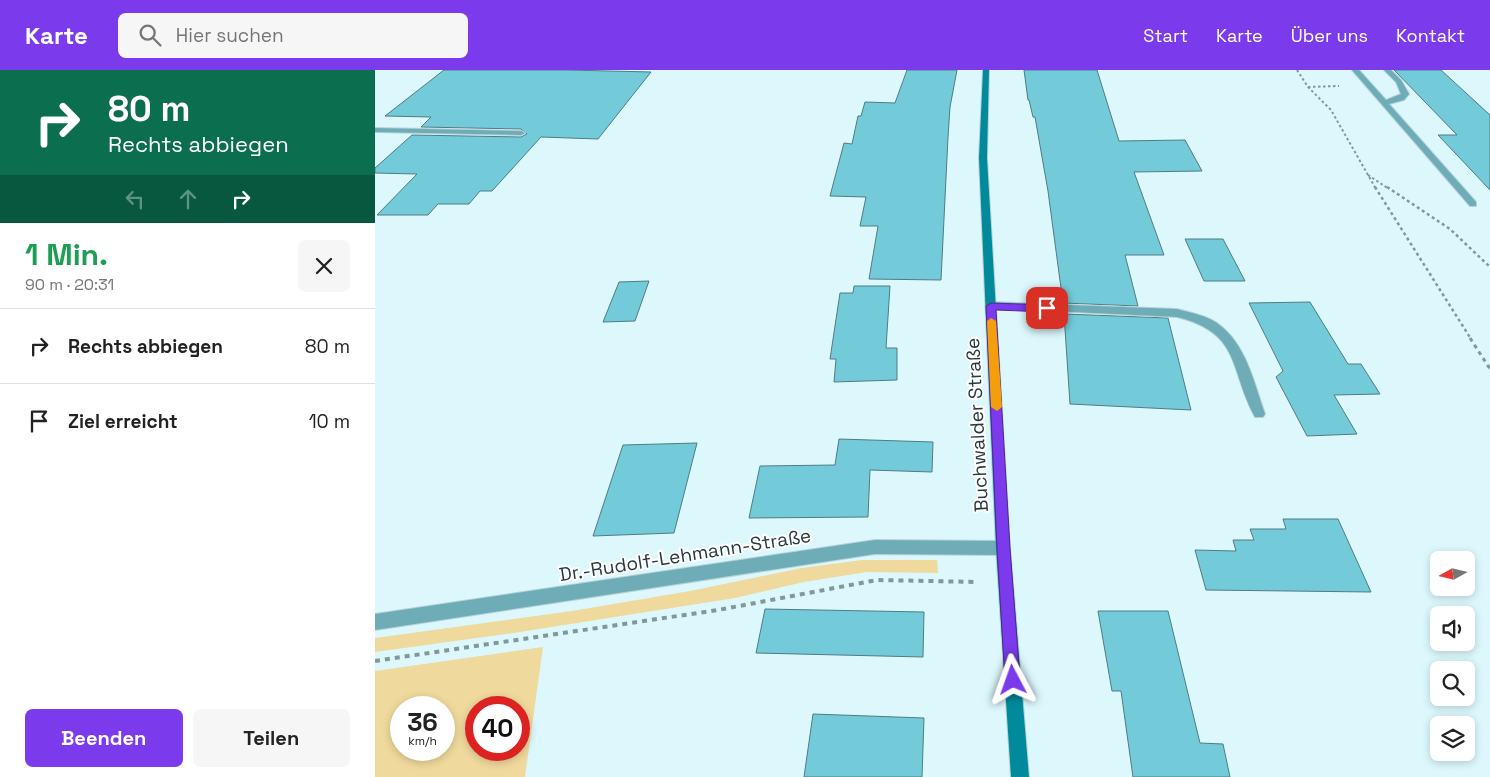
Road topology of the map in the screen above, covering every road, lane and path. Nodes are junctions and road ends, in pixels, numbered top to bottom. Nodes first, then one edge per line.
1 (986, 70) edge
2 (1297, 70) edge
3 (1355, 70) edge
4 (1387, 70) edge
5 (1339, 86) dead end
6 (1307, 87) junction
7 (1385, 103) junction
8 (375, 130) edge
9 (521, 133) dead end
10 (1366, 173) junction
11 (1473, 204) dead end
12 (1490, 267) edge
13 (991, 306) junction
14 (1490, 369) edge
15 (1259, 414) dead end
16 (1003, 548) junction
17 (1006, 583) junction
18 (375, 622) edge
19 (375, 661) edge
20 (1019, 777) edge

1 - 13 street, Buchwalder Straße
2 - 6 path
3 - 7 street
4 - 7 street
5 - 6 path
6 - 10 path
7 - 11 street
8 - 9 street
10 - 12 path
10 - 14 path
13 - 15 street
13 - 16 street, Buchwalder Straße
16 - 17 street, Buchwalder Straße
16 - 18 street, Dr.-Rudolf-Lehmann-Straße
17 - 19 path
17 - 20 street, Buchwalder Straße

